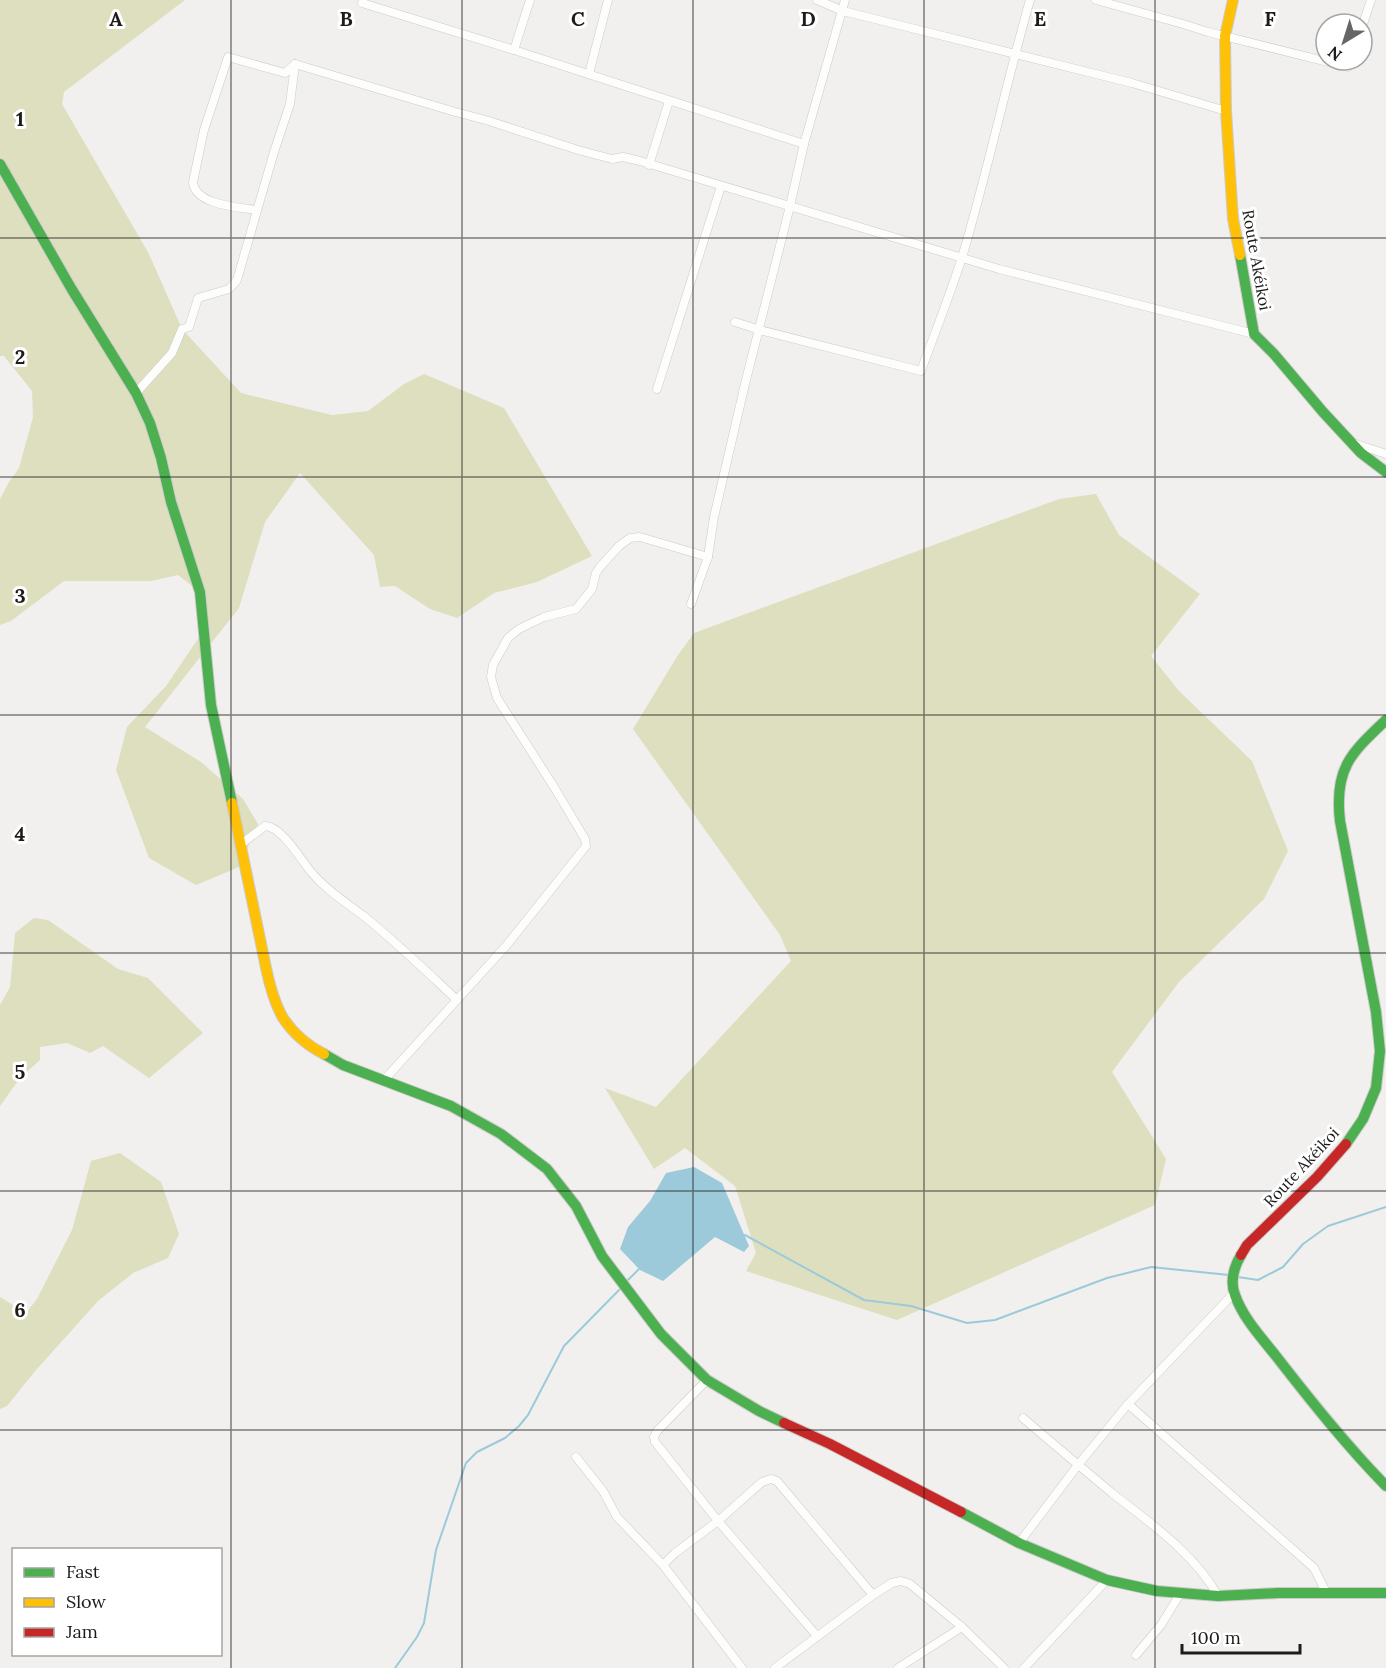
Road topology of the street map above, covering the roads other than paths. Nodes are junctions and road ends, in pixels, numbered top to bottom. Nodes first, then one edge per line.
1 (363, 0) edge
2 (530, 0) edge
3 (608, 0) edge
4 (817, 0) edge
5 (845, 0) edge
6 (1030, 0) edge
7 (1096, 0) edge
8 (1233, 0) edge
9 (843, 11) junction
10 (1225, 36) junction
11 (514, 50) junction
12 (1015, 53) junction
13 (1314, 58) edge
14 (295, 64) junction
15 (589, 74) junction
16 (669, 101) junction
17 (1226, 111) junction
18 (804, 144) junction
19 (0, 164) edge
20 (649, 165) junction
21 (721, 186) junction
22 (790, 206) junction
23 (256, 210) junction
24 (962, 257) junction
25 (735, 322) dead end
26 (760, 330) junction
27 (1254, 334) junction
28 (657, 389) dead end
29 (136, 393) junction
30 (1352, 442) junction
31 (1386, 454) edge
32 (1386, 472) edge
33 (708, 556) junction
34 (691, 604) dead end
35 (1386, 720) edge
36 (240, 844) junction
37 (457, 1000) junction
38 (384, 1080) junction
39 (1234, 1293) junction
40 (707, 1380) junction
41 (1128, 1404) junction
42 (1023, 1418) dead end
43 (576, 1457) dead end
44 (1078, 1465) junction
45 (1386, 1486) edge
46 (718, 1521) junction
47 (1018, 1543) junction
48 (663, 1565) junction
49 (1107, 1580) junction
50 (1326, 1592) junction
51 (1386, 1593) edge
52 (873, 1594) junction
53 (1180, 1594) junction
54 (1218, 1596) junction
55 (962, 1626) junction
56 (817, 1636) junction
57 (1136, 1654) dead end
58 (742, 1668) edge
59 (775, 1668) edge
60 (898, 1668) edge
61 (1004, 1668) edge
62 (1024, 1668) edge

1 - 11 street
2 - 11 street
3 - 15 street
4 - 9 street
5 - 9 street
6 - 12 street
7 - 10 street
8 - 10 street, Route Akéikoi
9 - 12 street
9 - 18 street
10 - 13 street
10 - 17 street, Route Akéikoi
11 - 15 street
12 - 17 street
12 - 24 street
14 - 20 street
14 - 23 street
14 - 23 street
15 - 16 street
16 - 18 street
16 - 20 street
17 - 27 street, Route Akéikoi
18 - 22 street
19 - 29 street
20 - 21 street
21 - 22 street
21 - 28 street
22 - 24 street
22 - 26 street
23 - 29 street
24 - 26 street
24 - 27 street
25 - 26 street
26 - 33 street
27 - 30 street, Route Akéikoi
29 - 36 street
30 - 31 street
30 - 32 street, Route Akéikoi
33 - 34 street
33 - 37 street
35 - 39 street, Route Akéikoi
36 - 37 street
36 - 38 street
37 - 38 street
38 - 40 street
39 - 41 street
39 - 45 street
40 - 46 street
40 - 47 street
41 - 44 street
41 - 50 street
42 - 44 street
43 - 48 street
44 - 47 street
44 - 54 street
46 - 48 street
46 - 52 street
46 - 56 street
47 - 49 street
48 - 58 street
49 - 53 street
49 - 62 street
50 - 51 street
50 - 54 street
52 - 55 street
52 - 56 street
53 - 54 street
53 - 57 street
55 - 60 street
55 - 61 street
56 - 59 street

